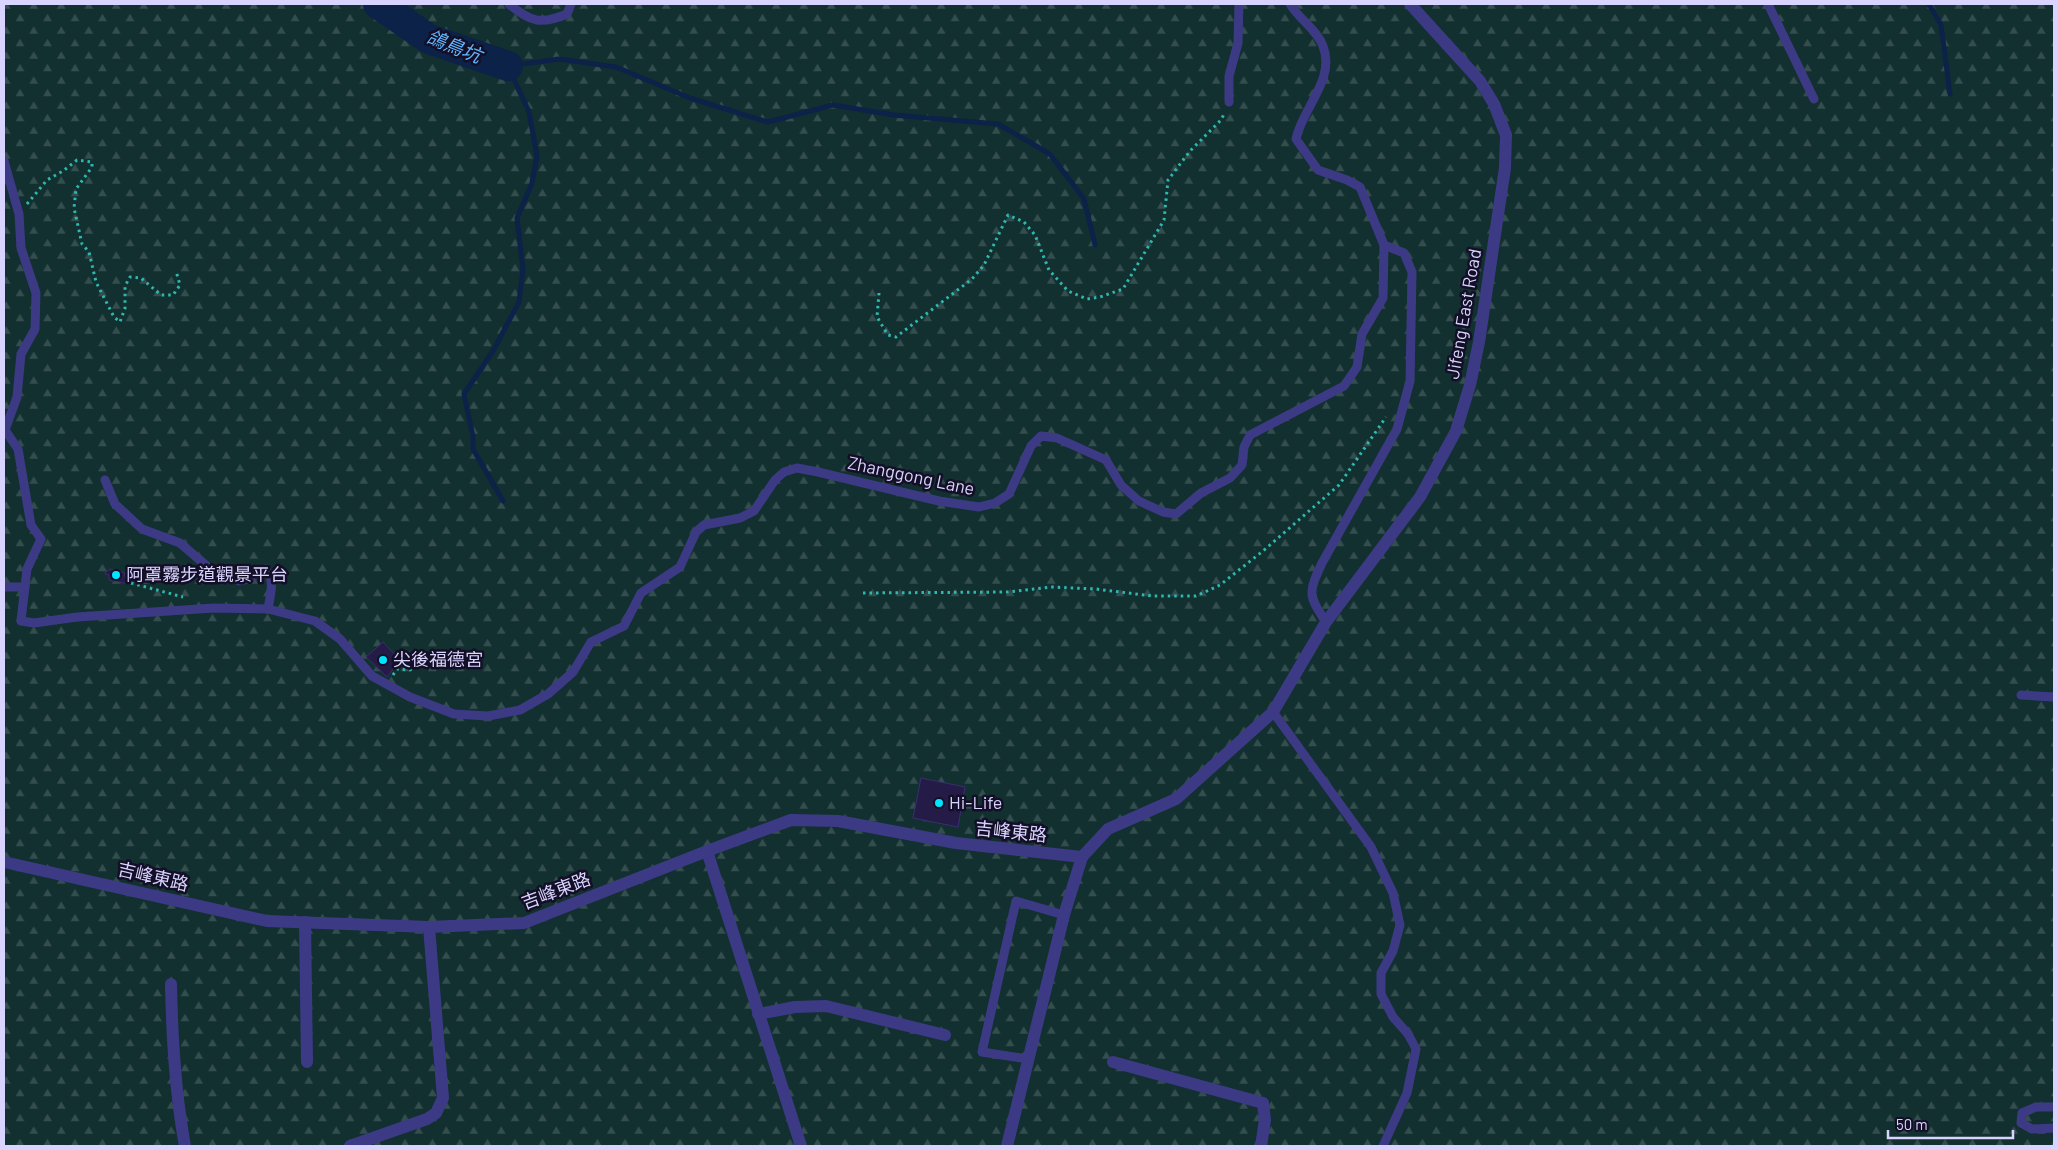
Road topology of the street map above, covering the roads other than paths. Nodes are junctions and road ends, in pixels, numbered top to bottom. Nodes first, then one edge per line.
1 (509, 4) edge
2 (571, 4) edge
3 (1240, 4) edge
4 (1290, 4) edge
5 (1410, 4) edge
6 (1768, 4) edge
7 (1814, 99) dead end
8 (1229, 102) road end
9 (4, 161) edge
10 (1384, 245) junction
11 (105, 480) dead end
12 (4, 587) edge
13 (25, 587) junction
14 (268, 609) junction
15 (1326, 622) junction
16 (2021, 695) dead end
17 (2054, 697) edge
18 (1273, 712) junction
19 (707, 850) junction
20 (1082, 857) junction
21 (4, 862) edge
22 (1064, 915) junction
23 (305, 922) junction
24 (429, 928) junction
25 (171, 984) dead end
26 (758, 1014) junction
27 (945, 1035) dead end
28 (1028, 1059) junction
29 (306, 1062) dead end
30 (1113, 1062) dead end
31 (2054, 1107) edge
32 (2054, 1128) edge
33 (185, 1146) edge
34 (350, 1146) edge
35 (801, 1146) edge
36 (1007, 1146) edge
37 (1260, 1146) edge
38 (1383, 1146) edge

1 - 2 lane
3 - 8 lane
4 - 10 lane, Zhanggong Lane
5 - 15 street, Jifeng East Road
6 - 7 lane
9 - 13 lane
10 - 14 lane, Zhanggong Lane
10 - 15 lane
11 - 14 lane
12 - 13 lane
13 - 14 lane
15 - 18 street
16 - 17 lane
18 - 20 street
18 - 38 lane
19 - 20 street, 吉峰東路
19 - 24 street, 吉峰東路
19 - 26 street
20 - 22 street
21 - 23 street, 吉峰東路
22 - 28 street
22 - 28 lane
23 - 24 street, 吉峰東路
23 - 29 street
24 - 34 street
25 - 33 street
26 - 27 street
26 - 35 street
28 - 36 street
30 - 37 street
31 - 32 lane

